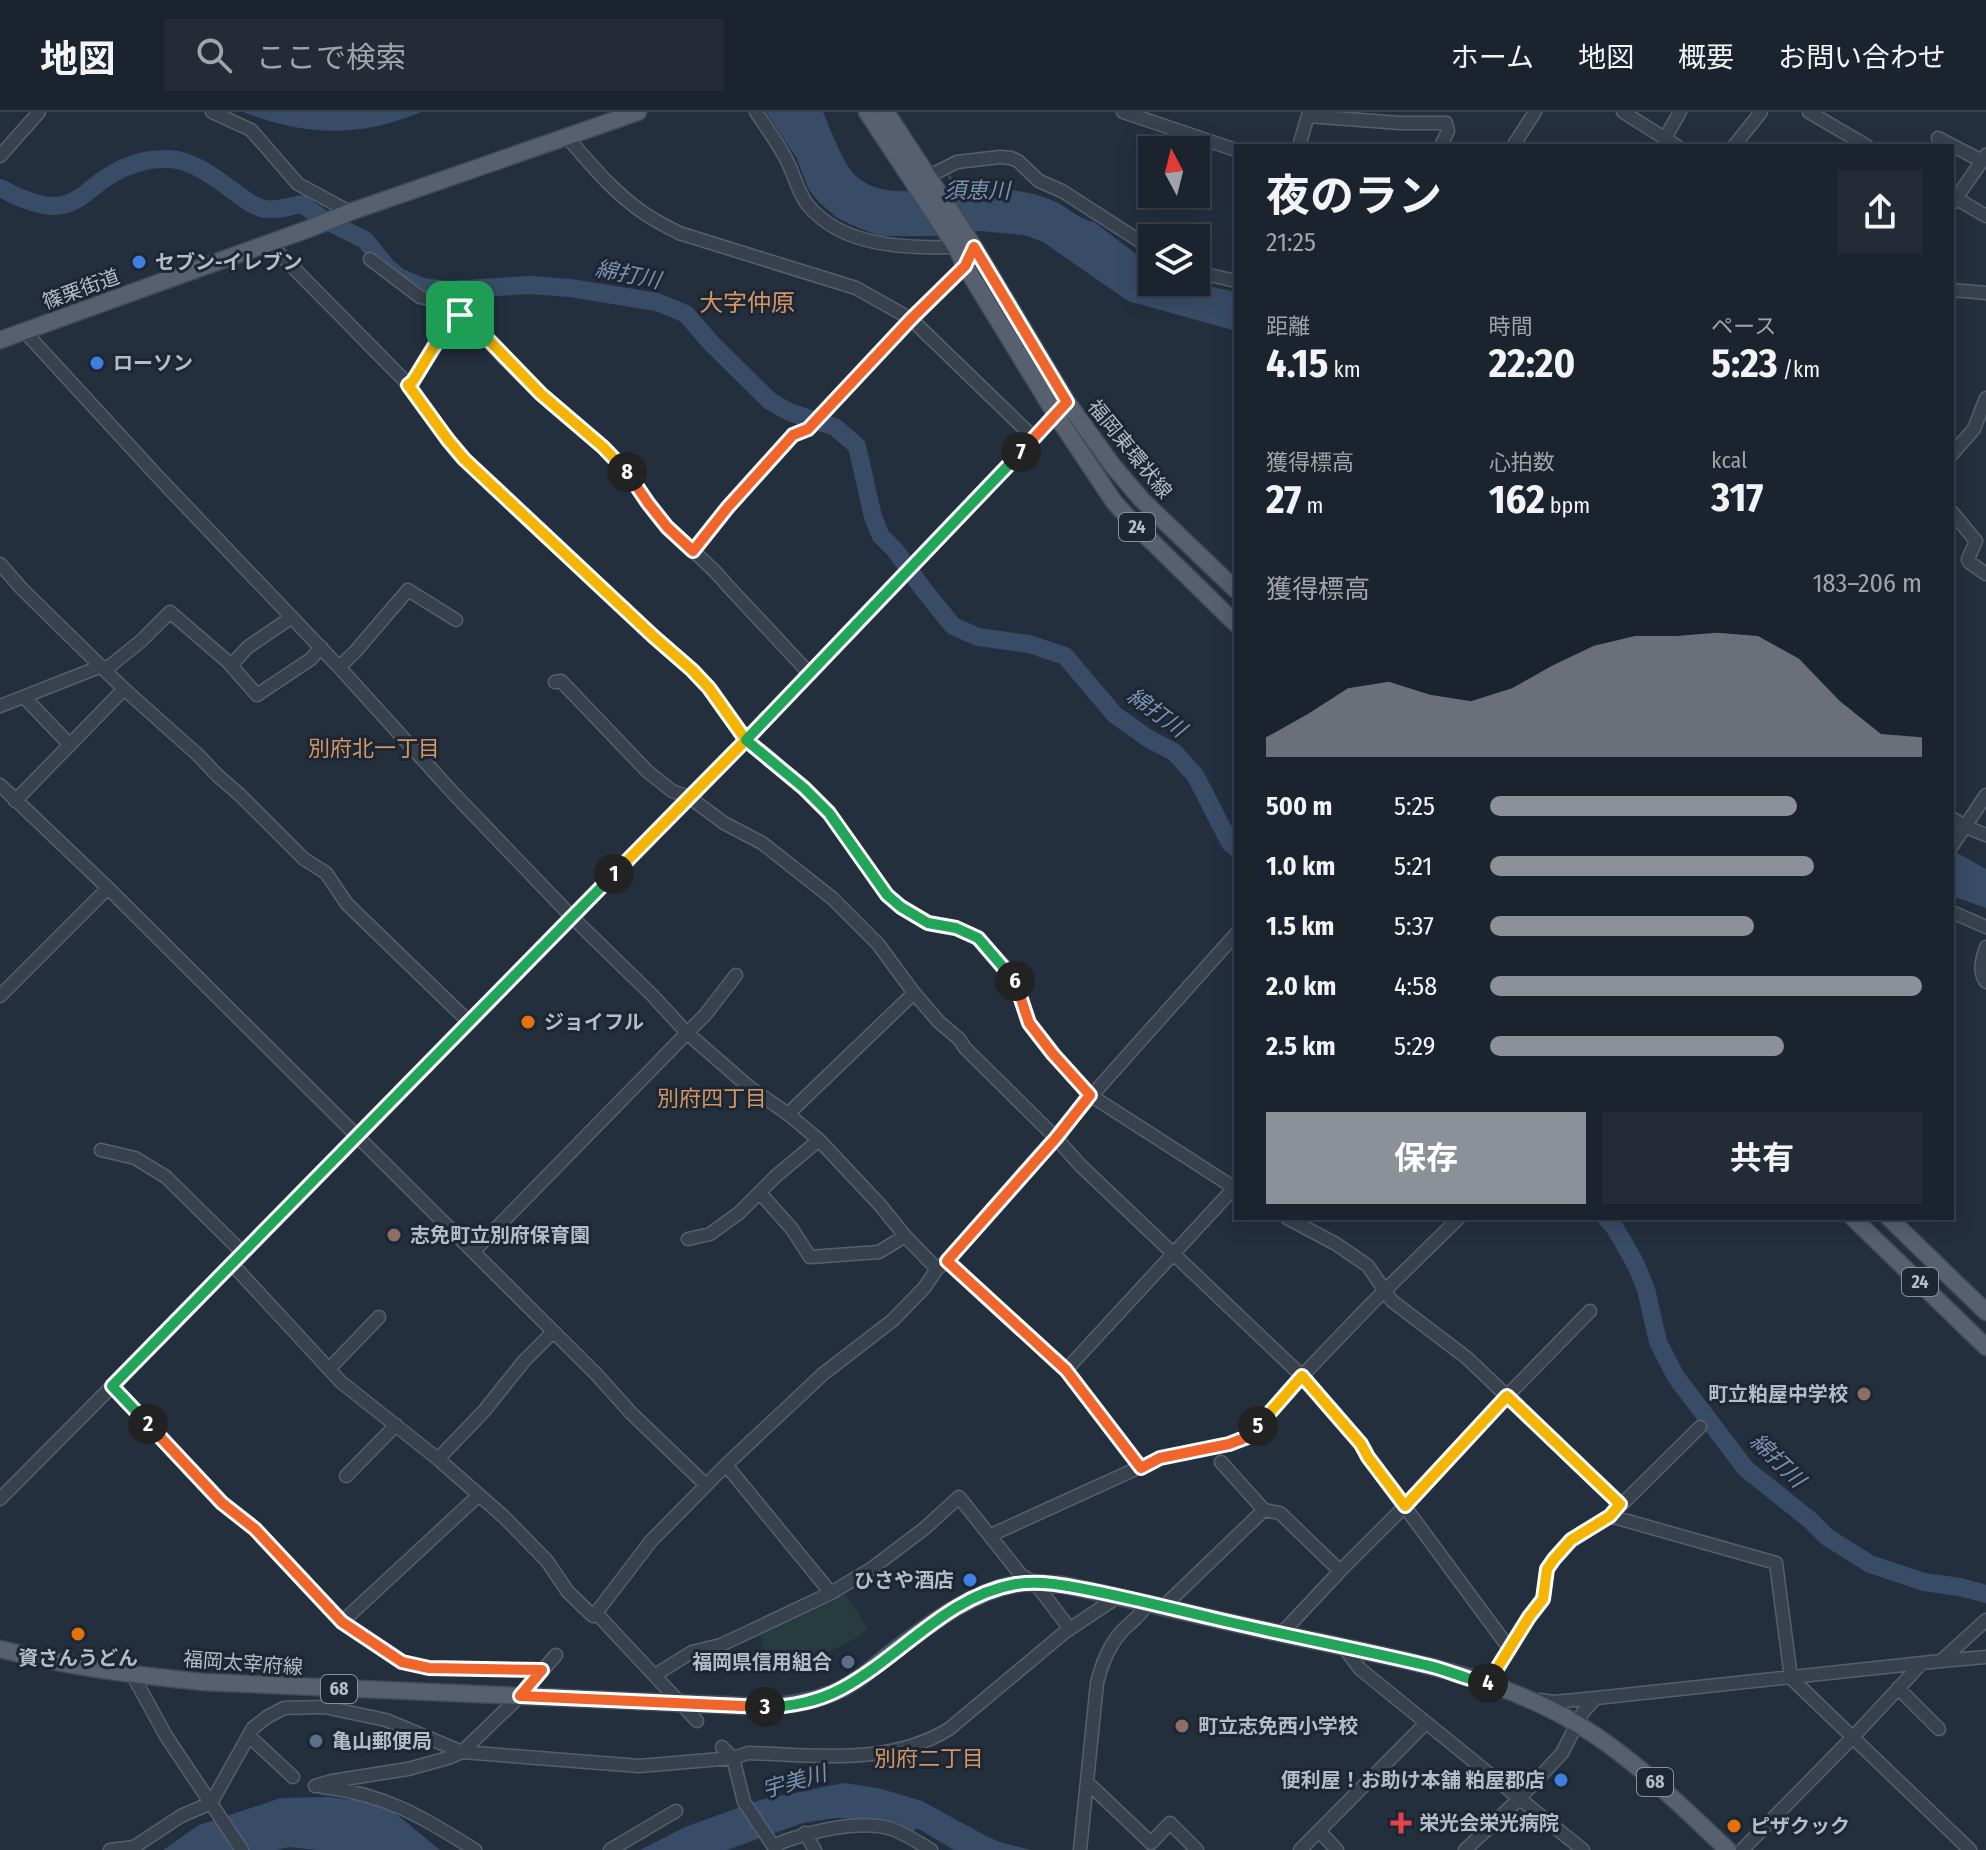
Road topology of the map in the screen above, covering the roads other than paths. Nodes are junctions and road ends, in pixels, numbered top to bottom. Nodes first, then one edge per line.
1 (39, 112) edge
2 (212, 112) edge
3 (638, 112) edge
4 (756, 112) edge
5 (867, 112) edge
6 (886, 112) edge
7 (1123, 112) edge
8 (1535, 112) edge
9 (1680, 112) edge
10 (1761, 112) edge
11 (1809, 112) edge
12 (1627, 113) edge
13 (1309, 114) edge
14 (566, 136) junction
15 (1665, 138) junction
16 (1938, 138) dead end
17 (1300, 144) edge
18 (1442, 144) edge
19 (1514, 144) edge
20 (1674, 144) edge
21 (1736, 144) edge
22 (1864, 144) edge
23 (1952, 144) edge
24 (1954, 145) edge
25 (1234, 149) edge
26 (0, 156) edge
27 (1984, 158) edge
28 (929, 176) junction
29 (1954, 198) edge
30 (1954, 200) edge
31 (350, 212) junction
32 (1986, 216) edge
33 (1138, 240) edge
34 (269, 243) junction
35 (962, 243) junction
36 (370, 259) dead end
37 (965, 266) junction
38 (1210, 275) edge
39 (1234, 281) edge
40 (1954, 290) edge
41 (1986, 293) edge
42 (460, 315) junction
43 (911, 319) junction
44 (24, 331) junction
45 (0, 340) edge
46 (408, 385) junction
47 (1986, 398) edge
48 (1061, 408) junction
49 (1974, 429) junction
50 (1034, 438) junction
51 (1986, 438) edge
52 (1954, 452) edge
53 (1954, 514) edge
54 (693, 551) junction
55 (0, 564) edge
56 (1986, 574) edge
57 (1234, 588) edge
58 (292, 617) junction
59 (456, 620) dead end
60 (1234, 622) edge
61 (321, 647) junction
62 (228, 662) junction
63 (339, 667) junction
64 (104, 668) junction
65 (809, 673) junction
66 (555, 682) dead end
67 (124, 689) junction
68 (24, 697) junction
69 (0, 706) edge
70 (746, 740) junction
71 (70, 745) junction
72 (0, 785) edge
73 (1986, 795) edge
74 (689, 797) junction
75 (15, 801) junction
76 (1954, 819) edge
77 (1964, 826) junction
78 (1986, 835) edge
79 (1954, 842) edge
80 (108, 888) junction
81 (1954, 913) edge
82 (572, 917) junction
83 (1986, 927) edge
84 (1234, 936) edge
85 (1986, 947) edge
86 (1014, 955) dead end
87 (1004, 966) junction
88 (736, 975) dead end
89 (1986, 982) edge
90 (914, 993) junction
91 (0, 996) edge
92 (469, 1022) junction
93 (687, 1033) junction
94 (1090, 1095) junction
95 (788, 1114) junction
96 (358, 1136) junction
97 (1056, 1138) junction
98 (819, 1140) junction
99 (101, 1150) dead end
100 (1234, 1187) edge
101 (1234, 1189) edge
102 (760, 1193) junction
103 (1291, 1220) edge
104 (1457, 1220) edge
105 (1855, 1220) edge
106 (1891, 1220) edge
107 (905, 1236) junction
108 (688, 1239) dead end
109 (473, 1252) junction
110 (1173, 1252) junction
111 (243, 1253) junction
112 (232, 1264) junction
113 (942, 1265) junction
114 (1385, 1292) junction
115 (1590, 1311) dead end
116 (1986, 1312) edge
117 (379, 1317) dead end
118 (553, 1332) junction
119 (1986, 1347) edge
120 (329, 1369) junction
121 (1066, 1370) junction
122 (1302, 1376) junction
123 (112, 1386) junction
124 (1507, 1396) junction
125 (396, 1425) junction
126 (1700, 1427) dead end
127 (438, 1459) junction
128 (1221, 1462) dead end
129 (726, 1465) junction
130 (1141, 1468) junction
131 (346, 1476) dead end
132 (706, 1485) junction
133 (479, 1495) junction
134 (0, 1499) edge
135 (1620, 1504) junction
136 (1405, 1506) junction
137 (1264, 1510) junction
138 (1610, 1516) junction
139 (991, 1535) junction
140 (1340, 1571) junction
141 (1035, 1583) junction
142 (831, 1593) junction
143 (1119, 1596) junction
144 (1156, 1605) junction
145 (596, 1613) junction
146 (1986, 1620) edge
147 (342, 1622) junction
148 (1070, 1629) junction
149 (1281, 1634) junction
150 (1343, 1646) junction
151 (1509, 1648) junction
152 (0, 1649) edge
153 (556, 1655) dead end
154 (1986, 1657) edge
155 (1941, 1661) junction
156 (1922, 1663) junction
157 (542, 1670) junction
158 (132, 1674) junction
159 (655, 1675) junction
160 (1791, 1678) junction
161 (1488, 1684) junction
162 (1898, 1688) junction
163 (520, 1696) junction
164 (1596, 1698) junction
165 (1529, 1699) junction
166 (681, 1704) junction
167 (697, 1721) dead end
168 (1426, 1723) junction
169 (1576, 1723) junction
170 (1939, 1729) dead end
171 (249, 1736) junction
172 (1853, 1737) junction
173 (722, 1747) dead end
174 (462, 1752) junction
175 (733, 1758) junction
176 (293, 1777) dead end
177 (1088, 1783) junction
178 (1519, 1799) junction
179 (213, 1807) junction
180 (676, 1811) dead end
181 (1319, 1831) junction
182 (805, 1833) junction
183 (773, 1845) edge
184 (110, 1850) edge
185 (242, 1850) edge
186 (475, 1850) edge
187 (610, 1850) edge
188 (815, 1850) edge
189 (931, 1850) edge
190 (1080, 1850) edge
191 (1197, 1850) edge
192 (1300, 1850) edge
193 (1337, 1850) edge
194 (1465, 1850) edge
195 (1583, 1850) edge
196 (1728, 1850) edge
197 (1742, 1850) edge
198 (1970, 1850) edge

1 - 26 street
2 - 31 street
3 - 14 main road
4 - 35 street
5 - 35 main road, 福岡東環状線 / 24
6 - 28 main road, 福岡東環状線 / 24
7 - 25 street
8 - 19 street
9 - 15 street
10 - 21 street
11 - 22 street
12 - 15 street
13 - 17 street
13 - 18 street
14 - 31 main road
14 - 43 street
15 - 20 street
16 - 23 street
24 - 27 street
27 - 29 street
28 - 33 street
28 - 35 main road, 福岡東環状線 / 24
30 - 32 street
31 - 34 main road, 篠栗街道
34 - 44 main road, 篠栗街道
34 - 46 street
35 - 37 main road, 福岡東環状線 / 24
35 - 48 main road, 福岡東環状線 / 24
36 - 42 street
37 - 43 street
37 - 48 main road, 福岡東環状線 / 24
38 - 39 street
40 - 41 street
42 - 46 street
42 - 54 street
43 - 50 street
43 - 54 street
44 - 45 main road, 篠栗街道
44 - 58 street
46 - 70 street
47 - 49 street
48 - 50 street
48 - 57 main road, 福岡東環状線 / 24
48 - 60 main road, 福岡東環状線 / 24
49 - 51 street
49 - 52 street
50 - 65 street
53 - 56 street
54 - 65 street
55 - 64 street
58 - 61 street
58 - 62 street
59 - 63 street
61 - 62 street
61 - 63 street
62 - 64 street
63 - 82 street
64 - 67 street
64 - 68 street
65 - 70 street
66 - 74 street
67 - 71 street
67 - 92 street
68 - 69 street
68 - 71 street
70 - 74 street
70 - 87 street
71 - 75 street
72 - 75 street
73 - 77 street
74 - 82 street
74 - 90 street
75 - 80 street
76 - 77 street
77 - 78 street
77 - 79 street
80 - 91 street
80 - 96 street
81 - 83 street
82 - 92 street
82 - 93 street
84 - 94 street
85 - 89 street
86 - 87 street
87 - 94 street
88 - 93 street
90 - 95 street
90 - 97 street
92 - 96 street
93 - 95 street
93 - 109 street
94 - 97 street
94 - 100 street
95 - 98 street
96 - 109 street
96 - 111 street
97 - 110 street
97 - 113 street
98 - 102 street
98 - 107 street
99 - 111 street
101 - 110 street
102 - 107 street
102 - 108 street
103 - 114 street
104 - 114 street
105 - 119 main road, 24
106 - 116 main road, 24
107 - 113 street
109 - 118 street
110 - 121 street
110 - 122 street
111 - 112 street
112 - 120 street
112 - 123 street
113 - 121 street
113 - 129 street
114 - 122 street
114 - 124 street
115 - 124 street
117 - 120 street
118 - 127 street
118 - 132 street
120 - 125 street
121 - 130 street
122 - 130 street
122 - 136 street
123 - 134 street
123 - 147 street
124 - 135 street
124 - 136 street
125 - 127 street
125 - 131 street
126 - 135 street
127 - 133 street
128 - 137 street
129 - 132 street
129 - 142 street
130 - 139 street
132 - 145 street
133 - 145 street
133 - 147 street
135 - 138 street
136 - 140 street
136 - 151 street
137 - 140 street
137 - 144 street
138 - 151 street
138 - 160 street
139 - 141 street
139 - 142 street
140 - 149 street
141 - 143 main road, 福岡太宰府線 / 68
141 - 148 street
141 - 166 main road, 福岡太宰府線 / 68
142 - 159 street
143 - 144 main road, 福岡太宰府線 / 68
143 - 148 street
144 - 149 main road, 福岡太宰府線 / 68
144 - 177 street
145 - 159 street
146 - 155 street
147 - 157 street
148 - 175 street
149 - 150 main road, 福岡太宰府線 / 68
150 - 161 main road, 福岡太宰府線 / 68
150 - 168 street
151 - 161 street
152 - 158 main road, 福岡太宰府線 / 68
153 - 157 street
154 - 155 street
155 - 156 street
156 - 160 street
156 - 162 street
157 - 163 street
158 - 163 main road, 福岡太宰府線 / 68
158 - 179 street
159 - 166 street
160 - 164 street
160 - 172 street
161 - 165 main road, 福岡太宰府線 / 68
162 - 170 street
162 - 172 street
163 - 166 main road, 福岡太宰府線 / 68
163 - 174 street
164 - 165 street
164 - 169 street
165 - 169 main road, 福岡太宰府線 / 68
166 - 167 street
168 - 178 street
168 - 181 street
169 - 178 street
169 - 196 main road, 福岡太宰府線 / 68
171 - 174 street
171 - 176 street
171 - 179 street
172 - 197 street
172 - 198 street
173 - 175 street
174 - 175 street
174 - 186 street
175 - 183 street
177 - 190 street
177 - 191 street
178 - 194 street
178 - 195 street
179 - 184 street
179 - 185 street
180 - 187 street
181 - 192 street
181 - 193 street
182 - 183 street
182 - 188 street
182 - 189 street

